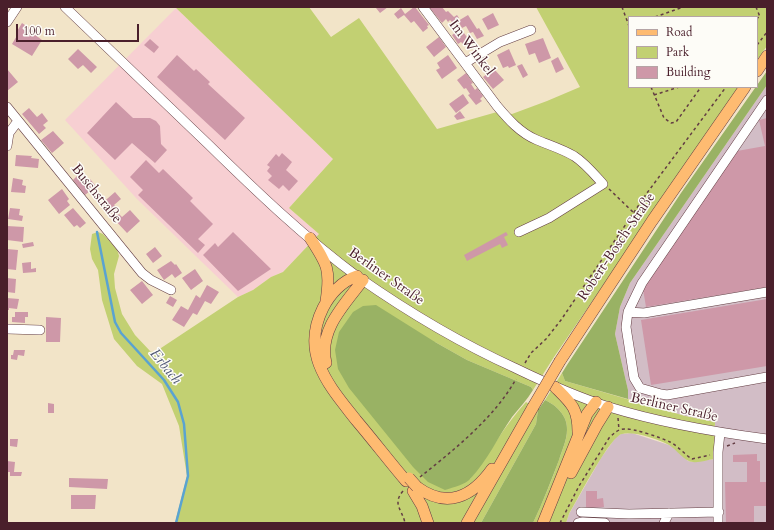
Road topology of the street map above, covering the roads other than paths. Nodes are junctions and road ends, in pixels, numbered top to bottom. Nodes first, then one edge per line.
1 (17, 7) edge
2 (65, 7) edge
3 (422, 7) edge
4 (7, 22) edge
5 (532, 30) dead end
6 (767, 56) edge
7 (465, 63) junction
8 (758, 69) edge
9 (744, 88) edge
10 (767, 100) edge
11 (7, 107) edge
12 (18, 121) junction
13 (7, 146) edge
14 (519, 232) dead end
15 (310, 238) junction
16 (360, 278) junction
17 (171, 290) dead end
18 (767, 292) edge
19 (326, 301) junction
20 (628, 312) junction
21 (7, 329) edge
22 (40, 330) dead end
23 (767, 377) edge
24 (555, 387) junction
25 (596, 402) junction
26 (613, 408) junction
27 (520, 428) junction
28 (720, 433) junction
29 (578, 435) junction
30 (767, 439) edge
31 (502, 455) junction
32 (412, 484) junction
33 (486, 491) junction
34 (581, 512) dead end
35 (718, 512) junction
36 (669, 513) junction
37 (428, 523) edge
38 (459, 523) edge
39 (467, 523) edge
40 (473, 523) edge
41 (543, 523) edge
42 (549, 523) edge
43 (578, 523) edge
44 (605, 523) edge
45 (664, 523) edge
46 (718, 523) edge

1 - 4 street
2 - 15 street, Berliner Straße
3 - 7 street, Im Winkel
5 - 7 street
6 - 8 main road
7 - 14 street, Im Winkel
9 - 27 main road, Robert-Bosch-Straße, bridge
10 - 20 street
11 - 12 street, Buschstraße
12 - 13 street
12 - 17 street, Buschstraße
15 - 16 street, Berliner Straße
15 - 19 main road
16 - 19 main road
16 - 24 street, Berliner Straße
16 - 32 main road
18 - 20 street
19 - 32 main road
20 - 23 street
21 - 22 street
24 - 25 street, Berliner Straße
24 - 29 main road
25 - 26 street, Berliner Straße
25 - 29 main road
26 - 28 street, Berliner Straße
26 - 42 main road
27 - 31 main road, Robert-Bosch-Straße
27 - 33 main road, Robert-Bosch-Straße
28 - 30 street, Berliner Straße
28 - 35 street
29 - 41 main road
31 - 32 main road
31 - 38 main road, Robert-Bosch-Straße
32 - 37 main road
33 - 39 main road, Robert-Bosch-Straße
33 - 40 main road
34 - 36 street
35 - 36 street
35 - 46 street
36 - 45 street
43 - 44 street

